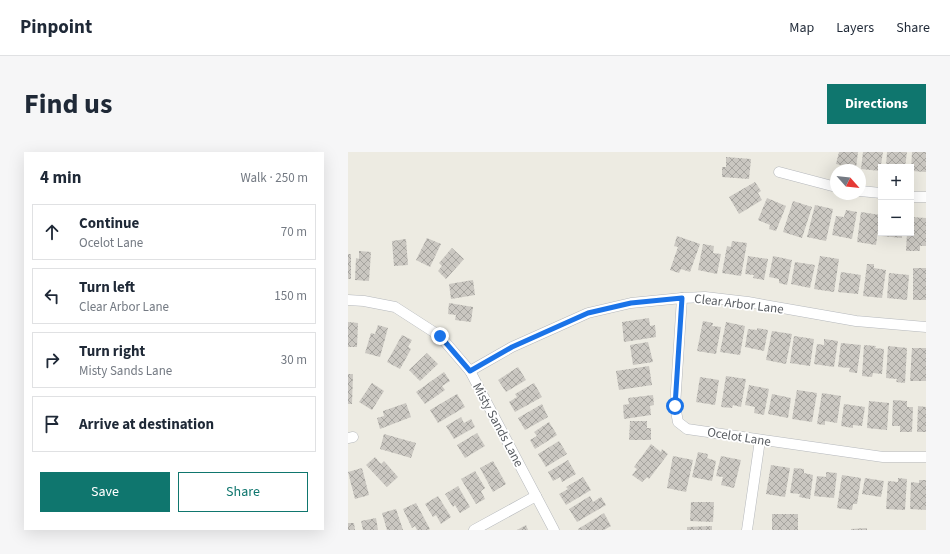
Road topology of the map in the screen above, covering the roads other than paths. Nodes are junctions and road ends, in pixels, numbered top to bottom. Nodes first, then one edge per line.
1 (780, 172) dead end
2 (830, 186) edge
3 (866, 192) edge
4 (878, 193) edge
5 (914, 197) edge
6 (926, 197) edge
7 (682, 298) junction
8 (348, 300) edge
9 (926, 327) edge
10 (470, 371) junction
11 (760, 440) junction
12 (926, 457) edge
13 (536, 496) junction
14 (474, 530) edge
15 (554, 530) edge
16 (747, 530) edge

1 - 2 street
3 - 4 street
5 - 6 street
7 - 9 street, Clear Arbor Lane
7 - 10 street, Clear Arbor Lane
7 - 11 street, Ocelot Lane
8 - 10 street, Misty Sands Lane
10 - 13 street, Misty Sands Lane
11 - 12 street, Ocelot Lane
11 - 16 street
13 - 14 street
13 - 15 street, Misty Sands Lane

